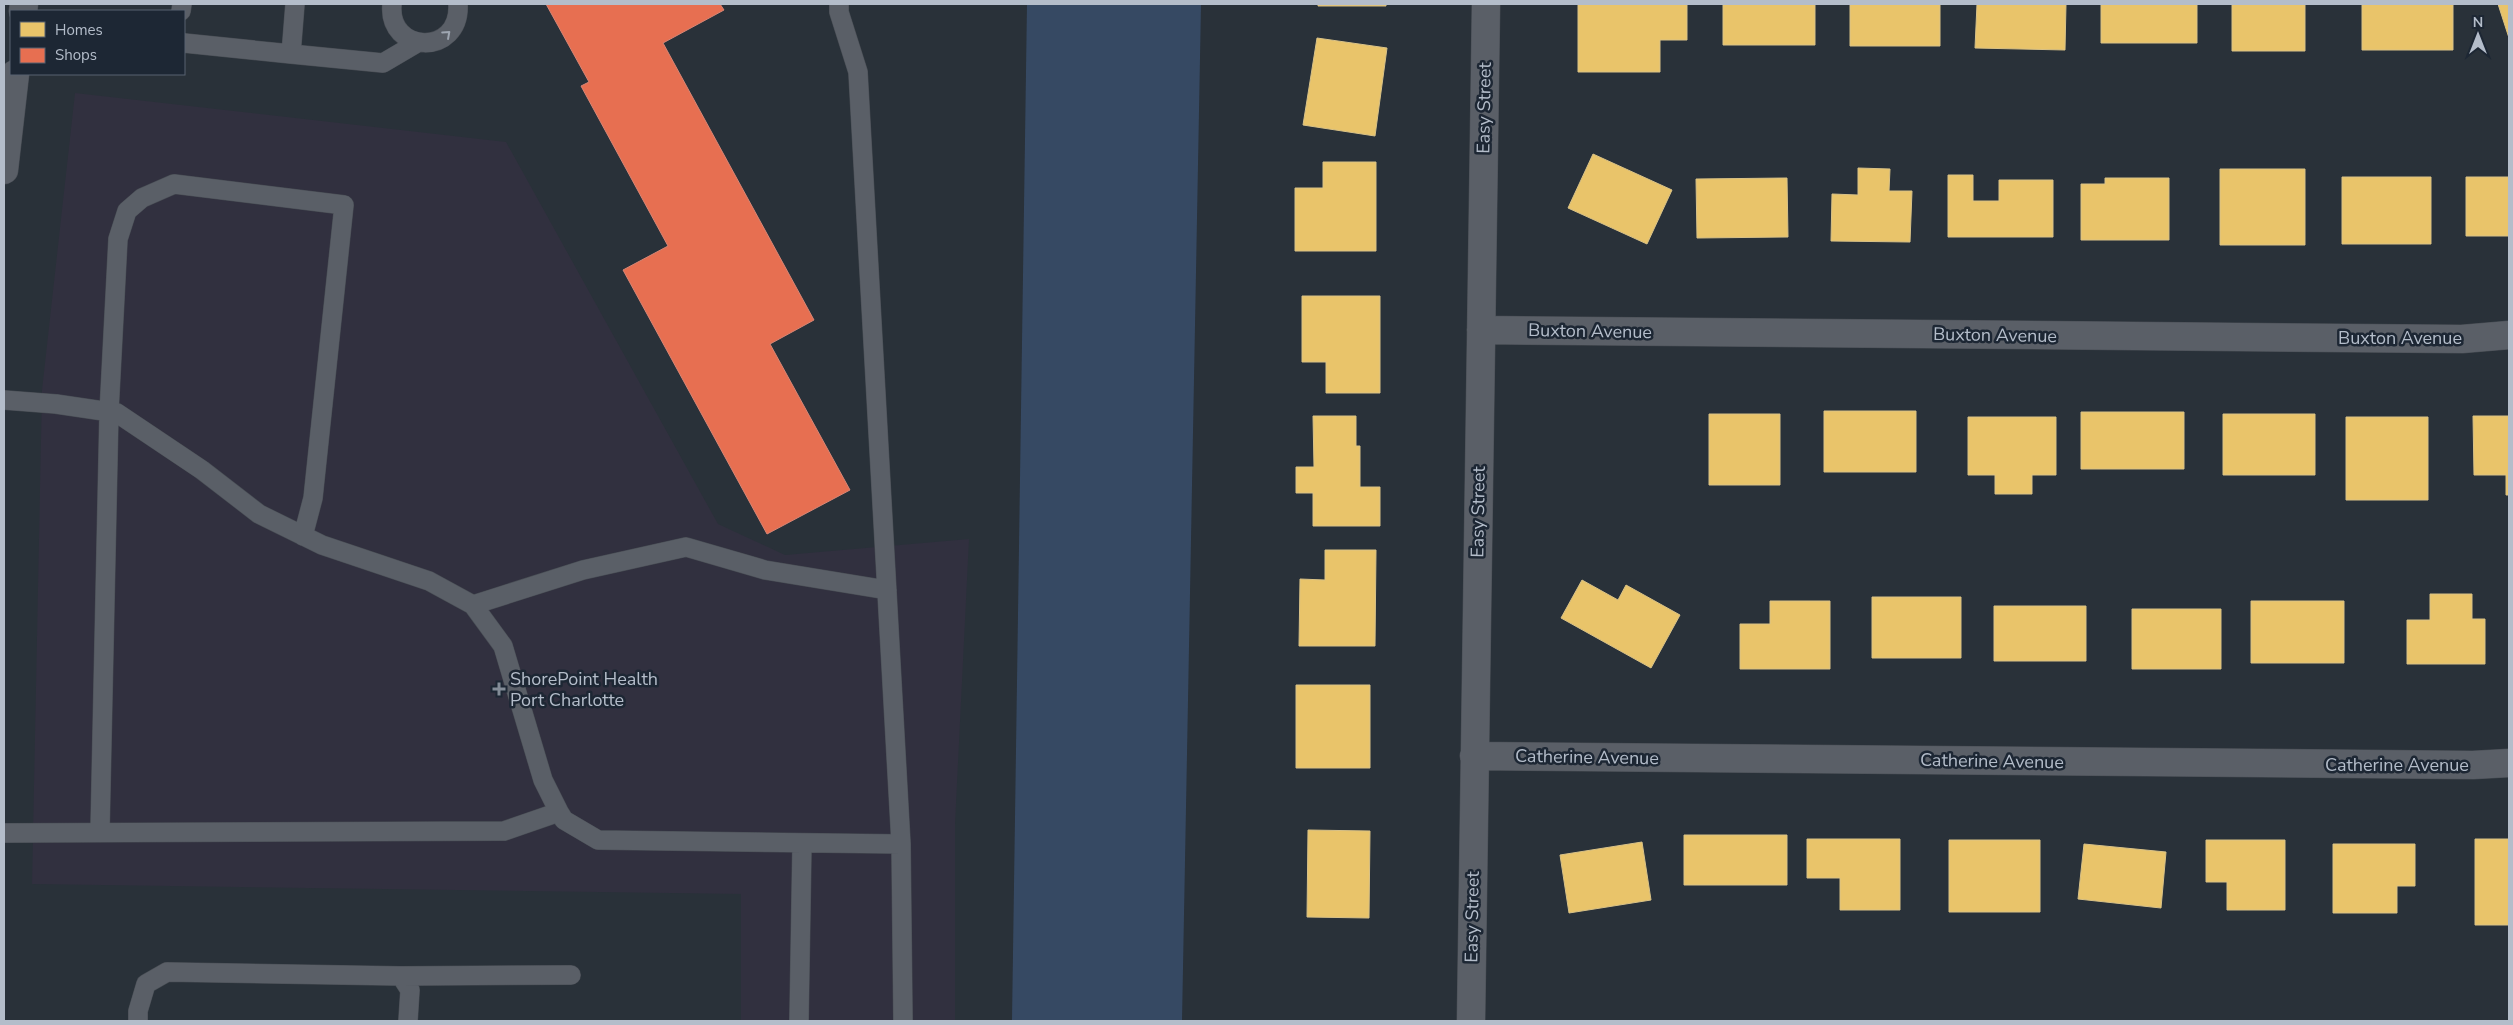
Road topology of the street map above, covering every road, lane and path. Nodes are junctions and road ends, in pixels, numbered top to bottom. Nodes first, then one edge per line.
1 (295, 4) edge
2 (392, 4) edge
3 (458, 4) edge
4 (839, 4) edge
5 (1486, 4) edge
6 (185, 43) edge
7 (417, 43) junction
8 (291, 54) junction
9 (15, 75) edge
10 (4, 170) edge
11 (1481, 330) junction
12 (2509, 336) edge
13 (4, 400) edge
14 (109, 412) junction
15 (303, 536) junction
16 (887, 590) junction
17 (473, 605) junction
18 (1474, 756) junction
19 (2509, 763) edge
20 (559, 812) junction
21 (100, 831) junction
22 (4, 833) edge
23 (802, 843) junction
24 (902, 844) junction
25 (571, 975) dead end
26 (401, 976) junction
27 (138, 1021) edge
28 (408, 1021) edge
29 (799, 1021) edge
30 (903, 1021) edge
31 (1471, 1021) edge

1 - 8 lane
2 - 7 lane
7 -> 3 lane
4 - 16 lane
5 - 11 street, Easy Street
6 - 8 lane
7 - 8 lane
9 - 10 street
11 - 12 street, Buxton Avenue
11 - 18 street, Easy Street
13 - 14 lane
14 - 15 lane
14 - 15 lane
14 - 21 lane
15 - 17 lane
16 - 17 lane
16 - 24 lane
17 - 20 lane
18 - 19 street, Catherine Avenue
18 - 31 street, Easy Street
20 - 21 lane
20 - 23 lane
21 - 22 lane
23 - 24 lane
23 - 29 lane
24 - 30 lane
25 - 26 lane
26 - 27 lane
26 - 28 lane

